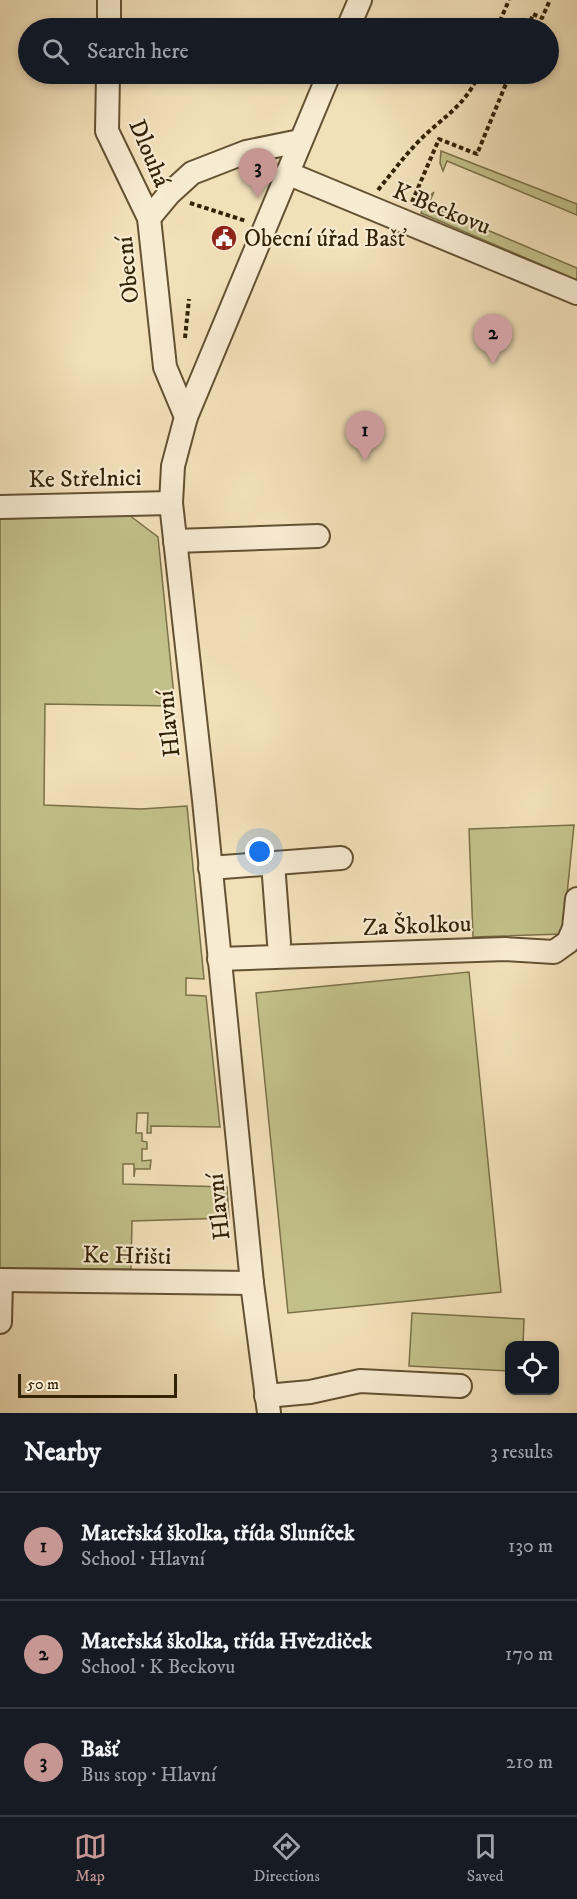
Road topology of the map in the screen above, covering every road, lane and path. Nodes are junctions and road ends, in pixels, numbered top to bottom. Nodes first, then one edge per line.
1 (110, 0) edge
2 (360, 0) edge
3 (509, 0) edge
4 (550, 0) edge
5 (109, 18) edge
6 (352, 18) edge
7 (501, 18) edge
8 (542, 18) edge
9 (108, 84) edge
10 (325, 84) edge
11 (475, 84) edge
12 (506, 84) edge
13 (300, 141) junction
14 (287, 173) junction
15 (196, 195) dead end
16 (374, 195) dead end
17 (252, 213) dead end
18 (410, 213) junction
19 (149, 218) junction
20 (249, 222) junction
21 (246, 231) dead end
22 (577, 293) edge
23 (186, 417) junction
24 (171, 503) junction
25 (0, 507) edge
26 (318, 537) dead end
27 (175, 541) junction
28 (341, 858) dead end
29 (273, 863) junction
30 (210, 868) junction
31 (577, 899) edge
32 (279, 943) dead end
33 (219, 959) junction
34 (0, 1280) edge
35 (252, 1283) junction
36 (0, 1322) edge
37 (460, 1386) dead end
38 (268, 1405) edge

1 - 5 street
2 - 6 street
3 - 7 path
4 - 8 path
9 - 19 street, Dlouhá
10 - 13 street, Hlavní
11 - 16 path
12 - 18 path
13 - 14 street, Hlavní
13 - 19 street, Obecní
14 - 18 street, K Beckovu
14 - 23 street, Hlavní
15 - 20 path
17 - 20 path
18 - 22 street, K Beckovu
19 - 23 street, Obecní
20 - 21 path
23 - 24 street, Hlavní
24 - 25 street, Ke Střelnici
24 - 27 street, Hlavní
26 - 27 street
27 - 30 street, Hlavní
28 - 29 street
29 - 30 street
29 - 32 street
30 - 33 street, Hlavní
31 - 33 street, Za Školkou
33 - 35 street, Hlavní
34 - 35 street, Ke Hřišti
34 - 36 street
35 - 38 street, Hlavní
37 - 38 street, Hlavní

